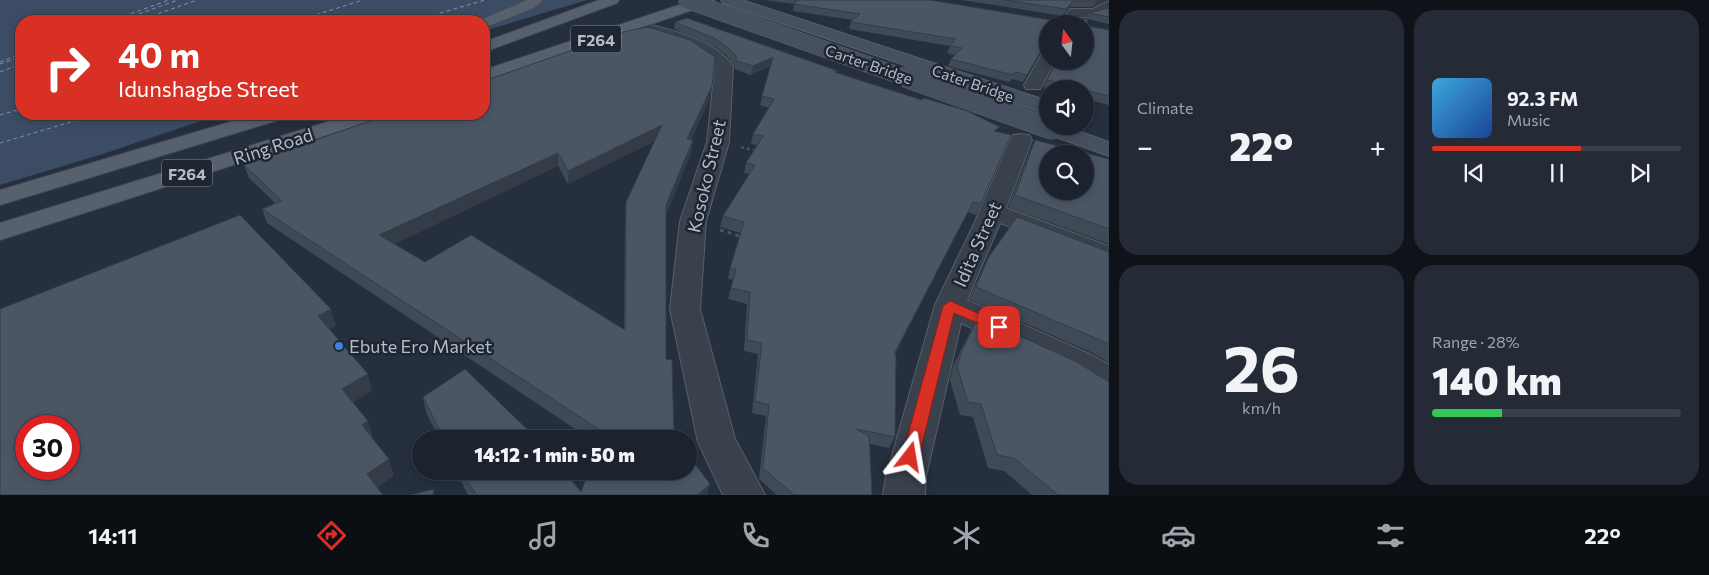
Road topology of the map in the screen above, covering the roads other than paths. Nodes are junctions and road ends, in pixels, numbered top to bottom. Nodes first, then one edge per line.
1 (536, 0) edge
2 (612, 0) edge
3 (686, 0) edge
4 (708, 0) edge
5 (728, 0) edge
6 (1109, 5) edge
7 (1073, 15) edge
8 (490, 21) edge
9 (635, 26) junction
10 (490, 45) edge
11 (1041, 70) edge
12 (490, 74) edge
13 (1033, 85) dead end
14 (1039, 105) edge
15 (232, 120) edge
16 (258, 120) edge
17 (354, 120) edge
18 (1094, 124) edge
19 (1109, 129) edge
20 (1021, 140) dead end
21 (180, 143) junction
22 (1109, 149) edge
23 (0, 198) edge
24 (992, 211) junction
25 (0, 232) edge
26 (1109, 256) edge
27 (950, 306) junction
28 (1109, 382) edge
29 (744, 495) edge
30 (904, 495) edge

1 - 8 main road
2 - 10 main road, F264
3 - 22 main road, Carter Bridge, bridge
4 - 9 main road, F264
5 - 14 main road, Cater Bridge
6 - 7 street
9 - 12 main road, F264
9 - 29 street, Kosoko Street
11 - 13 street
15 - 21 main road
16 - 21 main road, Ring Road / F264
17 - 25 main road, Ring Road / F264
18 - 19 main road
20 - 24 street, Idita Street
21 - 23 main road, Ring Road / F264
24 - 26 street
24 - 27 street, Idita Street
27 - 28 street
27 - 30 street, Idita Street

